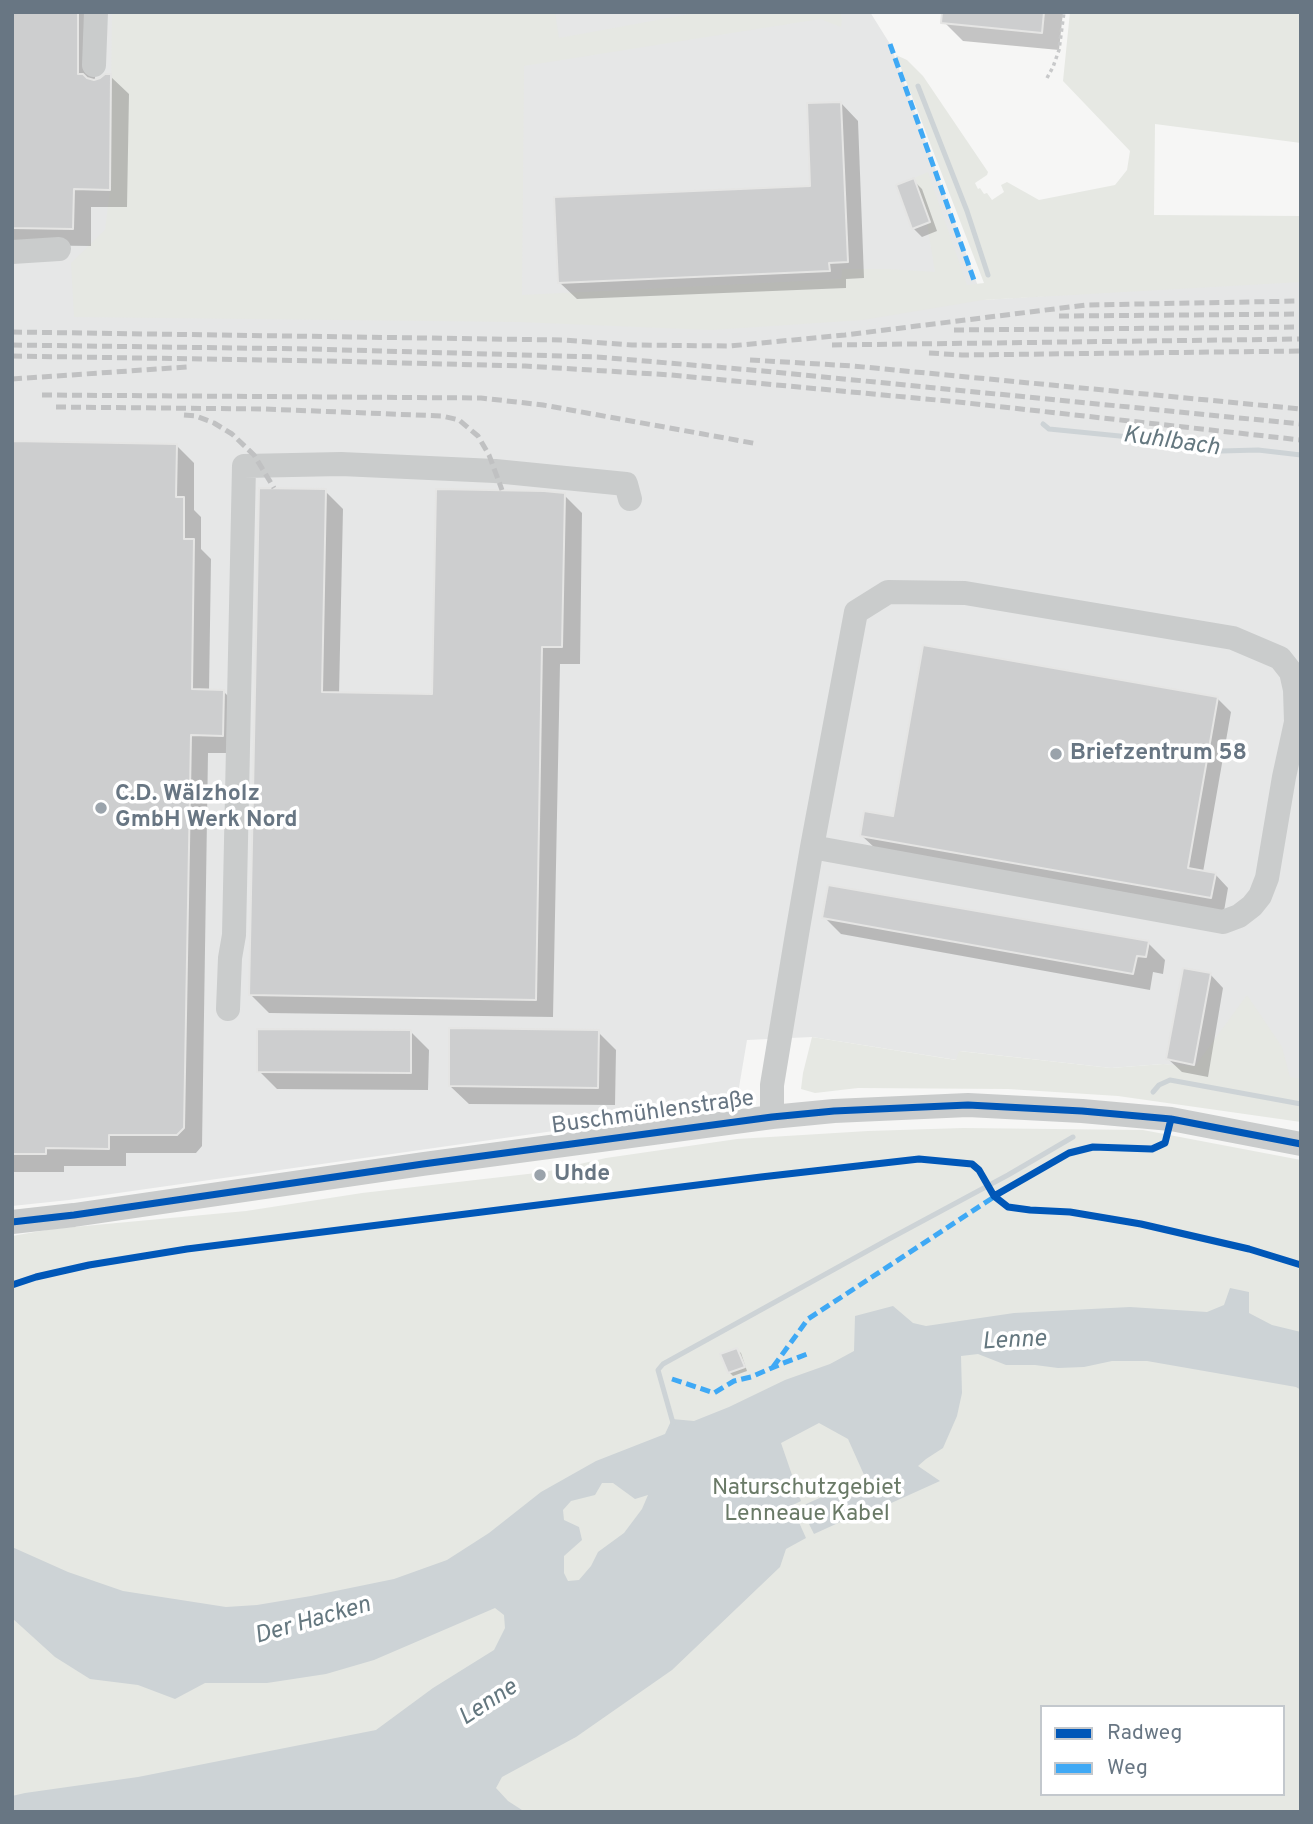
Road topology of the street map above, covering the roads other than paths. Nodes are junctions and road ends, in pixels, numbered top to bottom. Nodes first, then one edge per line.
1 (96, 12) edge
2 (94, 65) dead end
3 (59, 249) dead end
4 (12, 252) edge
5 (630, 499) dead end
6 (813, 847) junction
7 (228, 1009) dead end
8 (772, 1117) junction
9 (1301, 1144) edge
10 (12, 1222) edge

1 - 2 street
3 - 4 street
5 - 7 street
6 - 6 street
6 - 8 street
8 - 9 street, Buschmühlenstraße
8 - 10 street, Buschmühlenstraße

